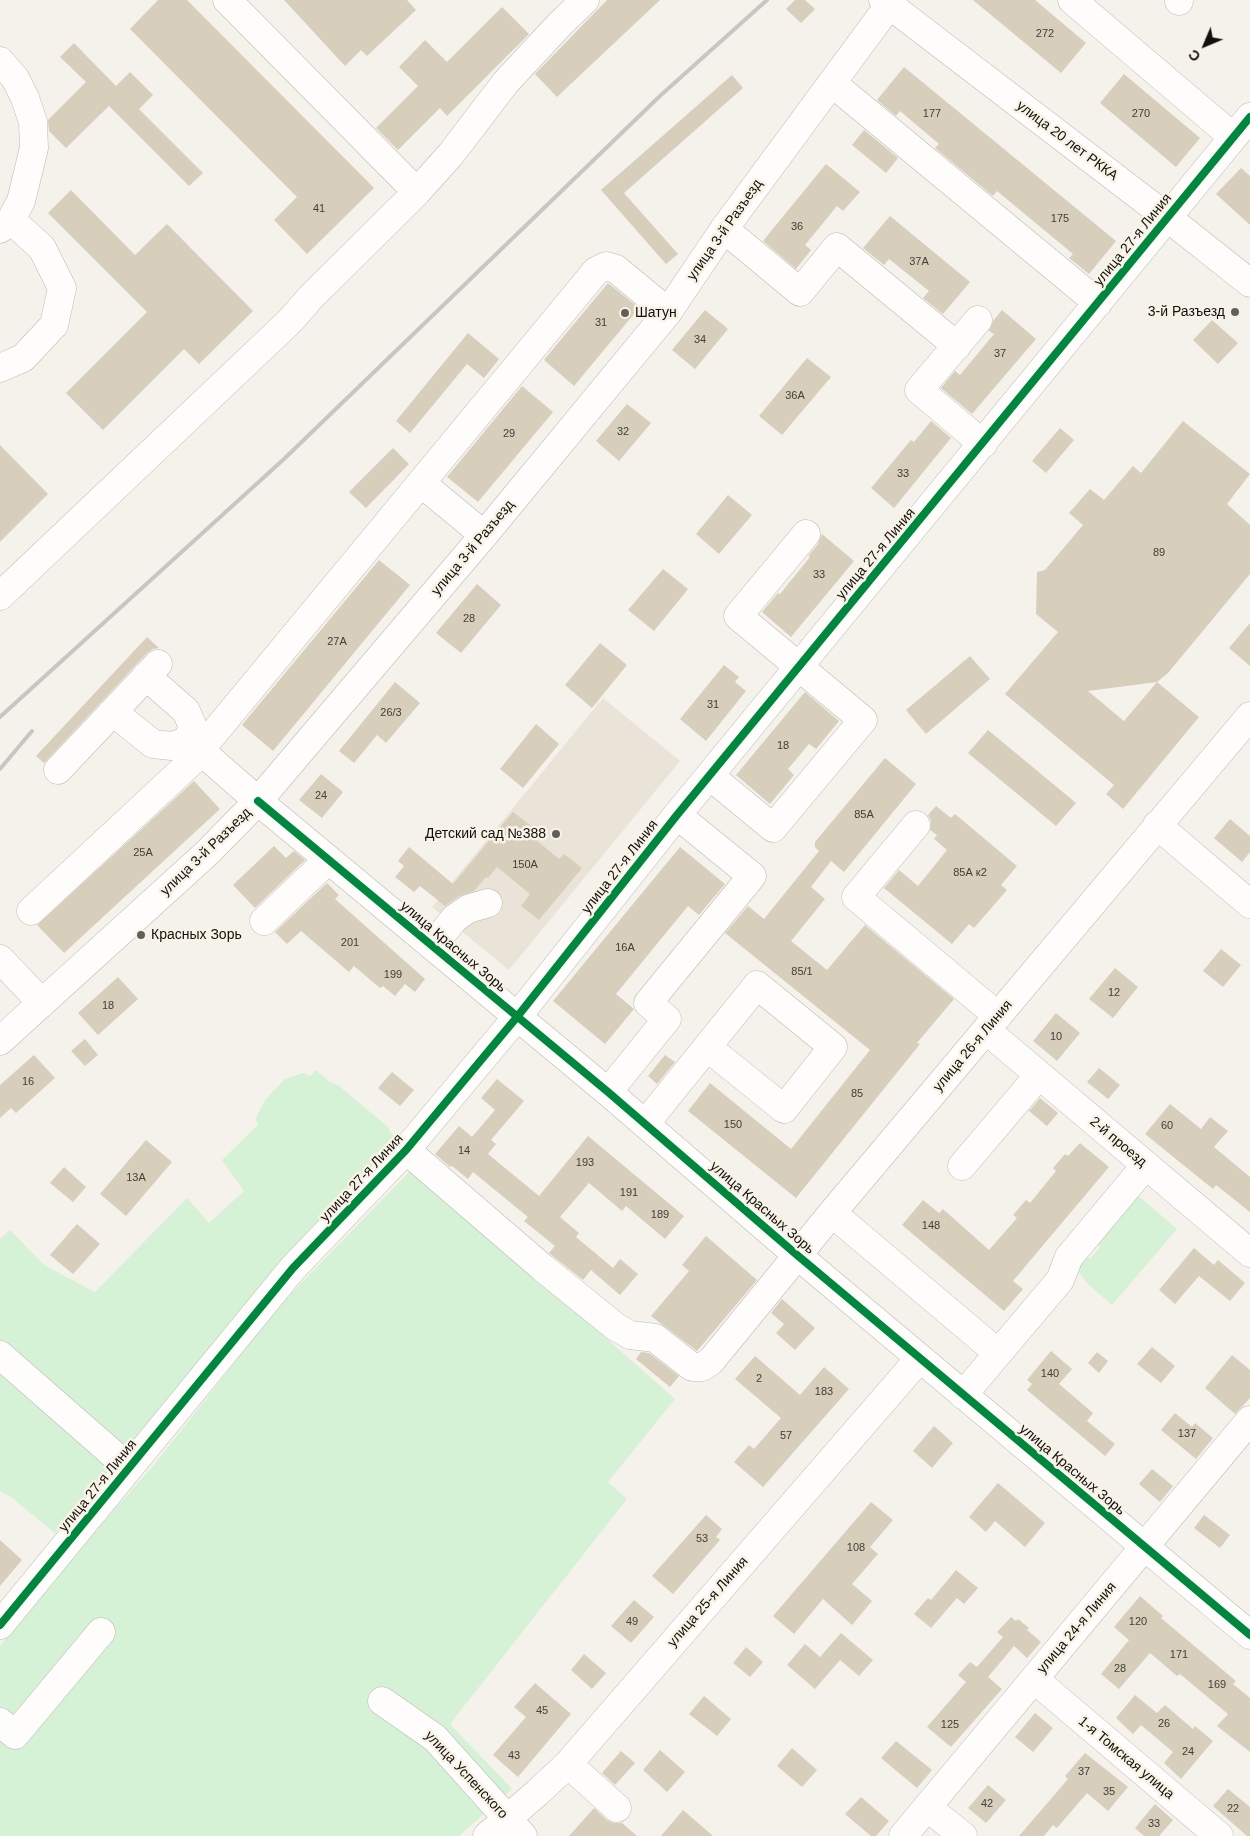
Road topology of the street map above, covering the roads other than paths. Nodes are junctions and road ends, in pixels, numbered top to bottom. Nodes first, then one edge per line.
1 (227, 0) edge
2 (585, 0) edge
3 (889, 2) edge
4 (1082, 3) edge
5 (0, 61) edge
6 (832, 83) junction
7 (1241, 127) edge
8 (417, 192) junction
9 (1168, 218) junction
10 (5, 224) edge
11 (724, 229) junction
12 (1250, 283) edge
13 (1098, 303) junction
14 (668, 312) junction
15 (978, 320) dead end
16 (957, 346) junction
17 (0, 368) edge
18 (983, 444) junction
19 (421, 483) junction
20 (806, 534) dead end
21 (484, 535) junction
22 (0, 596) edge
23 (799, 667) junction
24 (113, 712) junction
25 (1250, 716) edge
26 (196, 748) junction
27 (58, 770) dead end
28 (710, 776) junction
29 (258, 801) junction
30 (677, 815) junction
31 (916, 825) dead end
32 (1157, 825) junction
33 (328, 860) junction
34 (488, 903) dead end
35 (1250, 904) edge
36 (31, 911) dead end
37 (264, 921) dead end
38 (432, 946) junction
39 (0, 960) edge
40 (42, 1003) junction
41 (517, 1017) junction
42 (992, 1023) junction
43 (0, 1041) edge
44 (707, 1047) junction
45 (1039, 1075) junction
46 (608, 1092) junction
47 (646, 1124) junction
48 (406, 1150) junction
49 (1146, 1165) junction
50 (962, 1166) dead end
51 (832, 1213) junction
52 (1250, 1253) edge
53 (797, 1255) junction
54 (998, 1354) junction
55 (0, 1355) edge
56 (920, 1358) junction
57 (963, 1395) junction
58 (1250, 1420) edge
59 (129, 1468) junction
60 (1145, 1547) junction
61 (0, 1625) edge
62 (101, 1632) dead end
63 (1250, 1635) edge
64 (1034, 1680) junction
65 (382, 1701) dead end
66 (0, 1722) edge
67 (568, 1764) junction
68 (927, 1807) junction
69 (617, 1808) dead end
70 (506, 1830) edge
71 (903, 1836) edge
72 (963, 1836) edge
73 (1219, 1836) edge

1 - 8 street
2 - 8 street
3 - 6 street, улица 3-й Разъезд
3 - 9 street, улица 20 лет РККА
4 - 7 street
5 - 10 street
6 - 11 street, улица 3-й Разъезд
6 - 13 street
7 - 9 street, улица 27-я Линия
8 - 22 street
9 - 12 street, улица 20 лет РККА
9 - 13 street, улица 27-я Линия
10 - 17 street
11 - 14 street, улица 3-й Разъезд
11 - 16 street
13 - 18 street, улица 27-я Линия
14 - 19 street
14 - 21 street, улица 3-й Разъезд
15 - 16 street
16 - 18 street
18 - 23 street, улица 27-я Линия
19 - 21 street
19 - 26 street
20 - 23 street
21 - 29 street, улица 3-й Разъезд
23 - 28 street, улица 27-я Линия
23 - 28 street
24 - 26 street
24 - 26 street
24 - 27 street
25 - 32 street, улица 26-я Линия
26 - 29 street, улица Красных Зорь
26 - 36 street
28 - 30 street, улица 27-я Линия
29 - 33 street, улица Красных Зорь
29 - 40 street, улица 3-й Разъезд
30 - 41 street, улица 27-я Линия
30 - 46 street
31 - 42 street, 2-й проезд
32 - 35 street
32 - 42 street, улица 26-я Линия
33 - 37 street
33 - 38 street, улица Красных Зорь
34 - 38 street
38 - 41 street, улица Красных Зорь
39 - 40 street
40 - 43 street, улица 3-й Разъезд
41 - 46 street, улица Красных Зорь
41 - 48 street, улица 27-я Линия
42 - 45 street, 2-й проезд
42 - 51 street, улица 26-я Линия
44 - 44 street
44 - 47 street
45 - 49 street, 2-й проезд
45 - 50 street
46 - 47 street, улица Красных Зорь
47 - 53 street, улица Красных Зорь
48 - 53 street, улица 26-я Линия
48 - 59 street, улица 27-я Линия
49 - 52 street, 2-й проезд
49 - 54 street
51 - 53 street, улица 26-я Линия
51 - 54 street
53 - 56 street, улица Красных Зорь
54 - 57 street
55 - 59 street
56 - 57 street, улица Красных Зорь
56 - 67 street, улица 25-я Линия
57 - 60 street, улица Красных Зорь
58 - 60 street, улица 24-я Линия
59 - 61 street, улица 27-я Линия
60 - 63 street, улица Красных Зорь
60 - 64 street, улица 24-я Линия
62 - 66 street
64 - 68 street, улица 24-я Линия
64 - 73 street, 1-я Томская улица
65 - 70 street, улица Успенского
67 - 69 street
67 - 70 street, улица 25-я Линия
68 - 71 street, улица 24-я Линия
68 - 72 street

